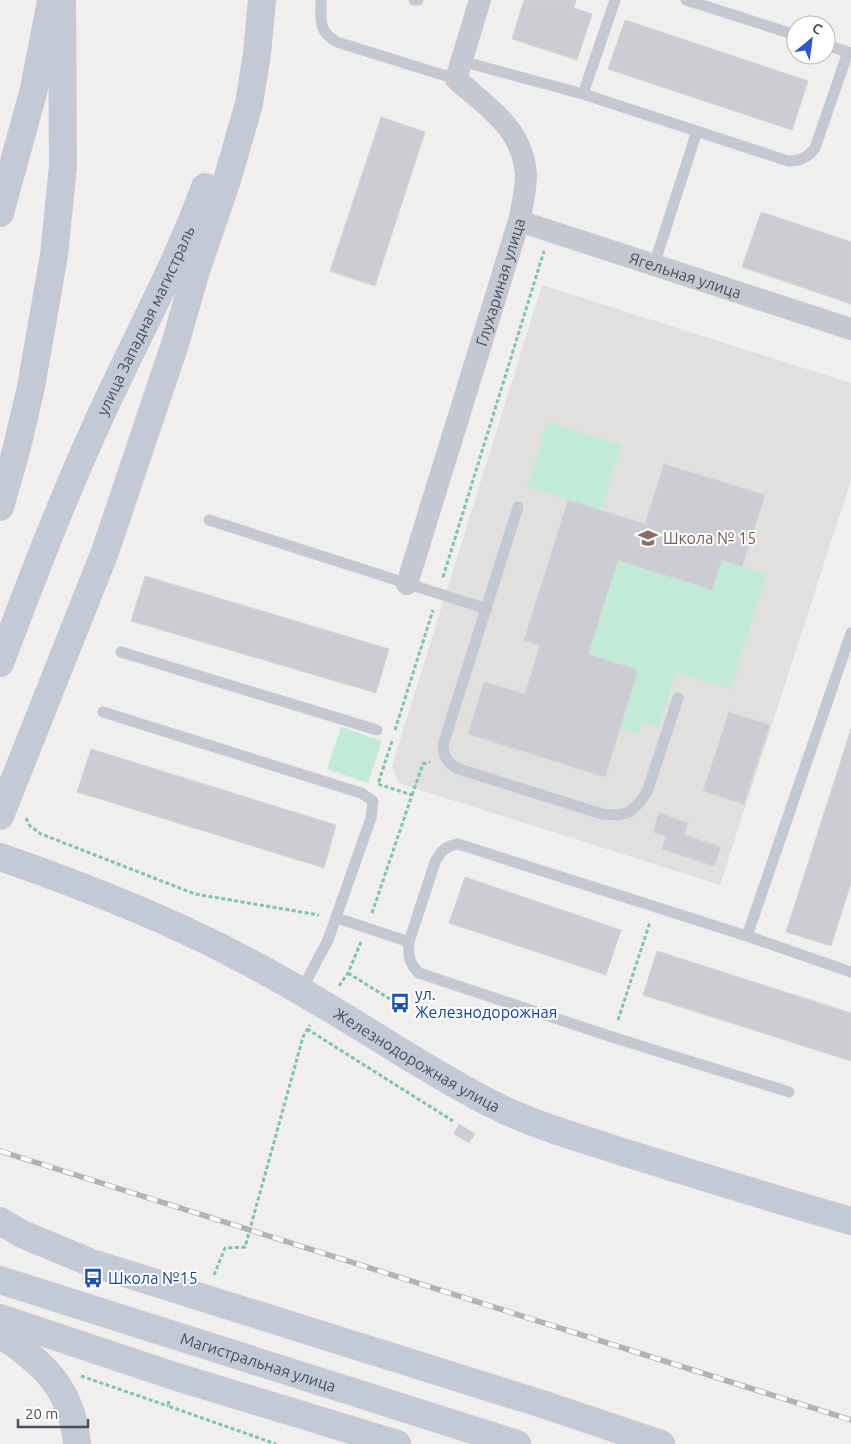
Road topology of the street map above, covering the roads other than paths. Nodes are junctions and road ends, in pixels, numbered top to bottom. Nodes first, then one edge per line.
1 (52, 0) edge
2 (62, 0) edge
3 (257, 0) edge
4 (262, 0) edge
5 (321, 0) edge
6 (480, 0) edge
7 (614, 0) edge
8 (686, 0) edge
9 (786, 32) edge
10 (836, 48) edge
11 (849, 52) edge
12 (458, 70) junction
13 (583, 94) junction
14 (697, 132) junction
15 (0, 213) edge
16 (519, 221) junction
17 (654, 265) junction
18 (851, 329) edge
19 (0, 507) edge
20 (518, 507) dead end
21 (209, 520) dead end
22 (406, 584) junction
23 (488, 609) junction
24 (851, 633) edge
25 (121, 652) dead end
26 (0, 663) edge
27 (678, 698) dead end
28 (103, 712) dead end
29 (377, 730) dead end
30 (11, 814) edge
31 (0, 857) edge
32 (337, 918) junction
33 (747, 936) junction
34 (409, 942) junction
35 (851, 972) edge
36 (301, 991) junction
37 (789, 1092) dead end
38 (0, 1220) edge
39 (851, 1221) edge
40 (0, 1280) edge
41 (0, 1318) edge
42 (0, 1334) edge
43 (77, 1444) edge
44 (397, 1444) edge
45 (517, 1444) edge
46 (660, 1444) edge

1 - 15 main road
2 - 19 main road
3 - 26 main road, улица Западная магистраль
4 - 30 main road
5 - 12 lane
6 - 12 street
7 - 13 lane
8 - 9 lane
10 - 11 lane
11 - 14 lane
12 - 13 lane
12 - 16 street, Глухариная улица
13 - 14 lane
14 - 17 lane
16 - 17 street, Ягельная улица
16 - 22 street, Глухариная улица
17 - 18 street, Ягельная улица
20 - 23 lane
21 - 22 lane
22 - 23 lane
23 - 27 lane
24 - 33 lane
25 - 29 lane
28 - 32 lane
31 - 36 main road, Железнодорожная улица
32 - 34 lane
32 - 36 lane
33 - 34 lane
33 - 35 lane
34 - 37 lane
36 - 39 main road, Железнодорожная улица
38 - 46 main road, bridge
40 - 45 main road, Магистральная улица
41 - 44 main road
42 - 43 main road

